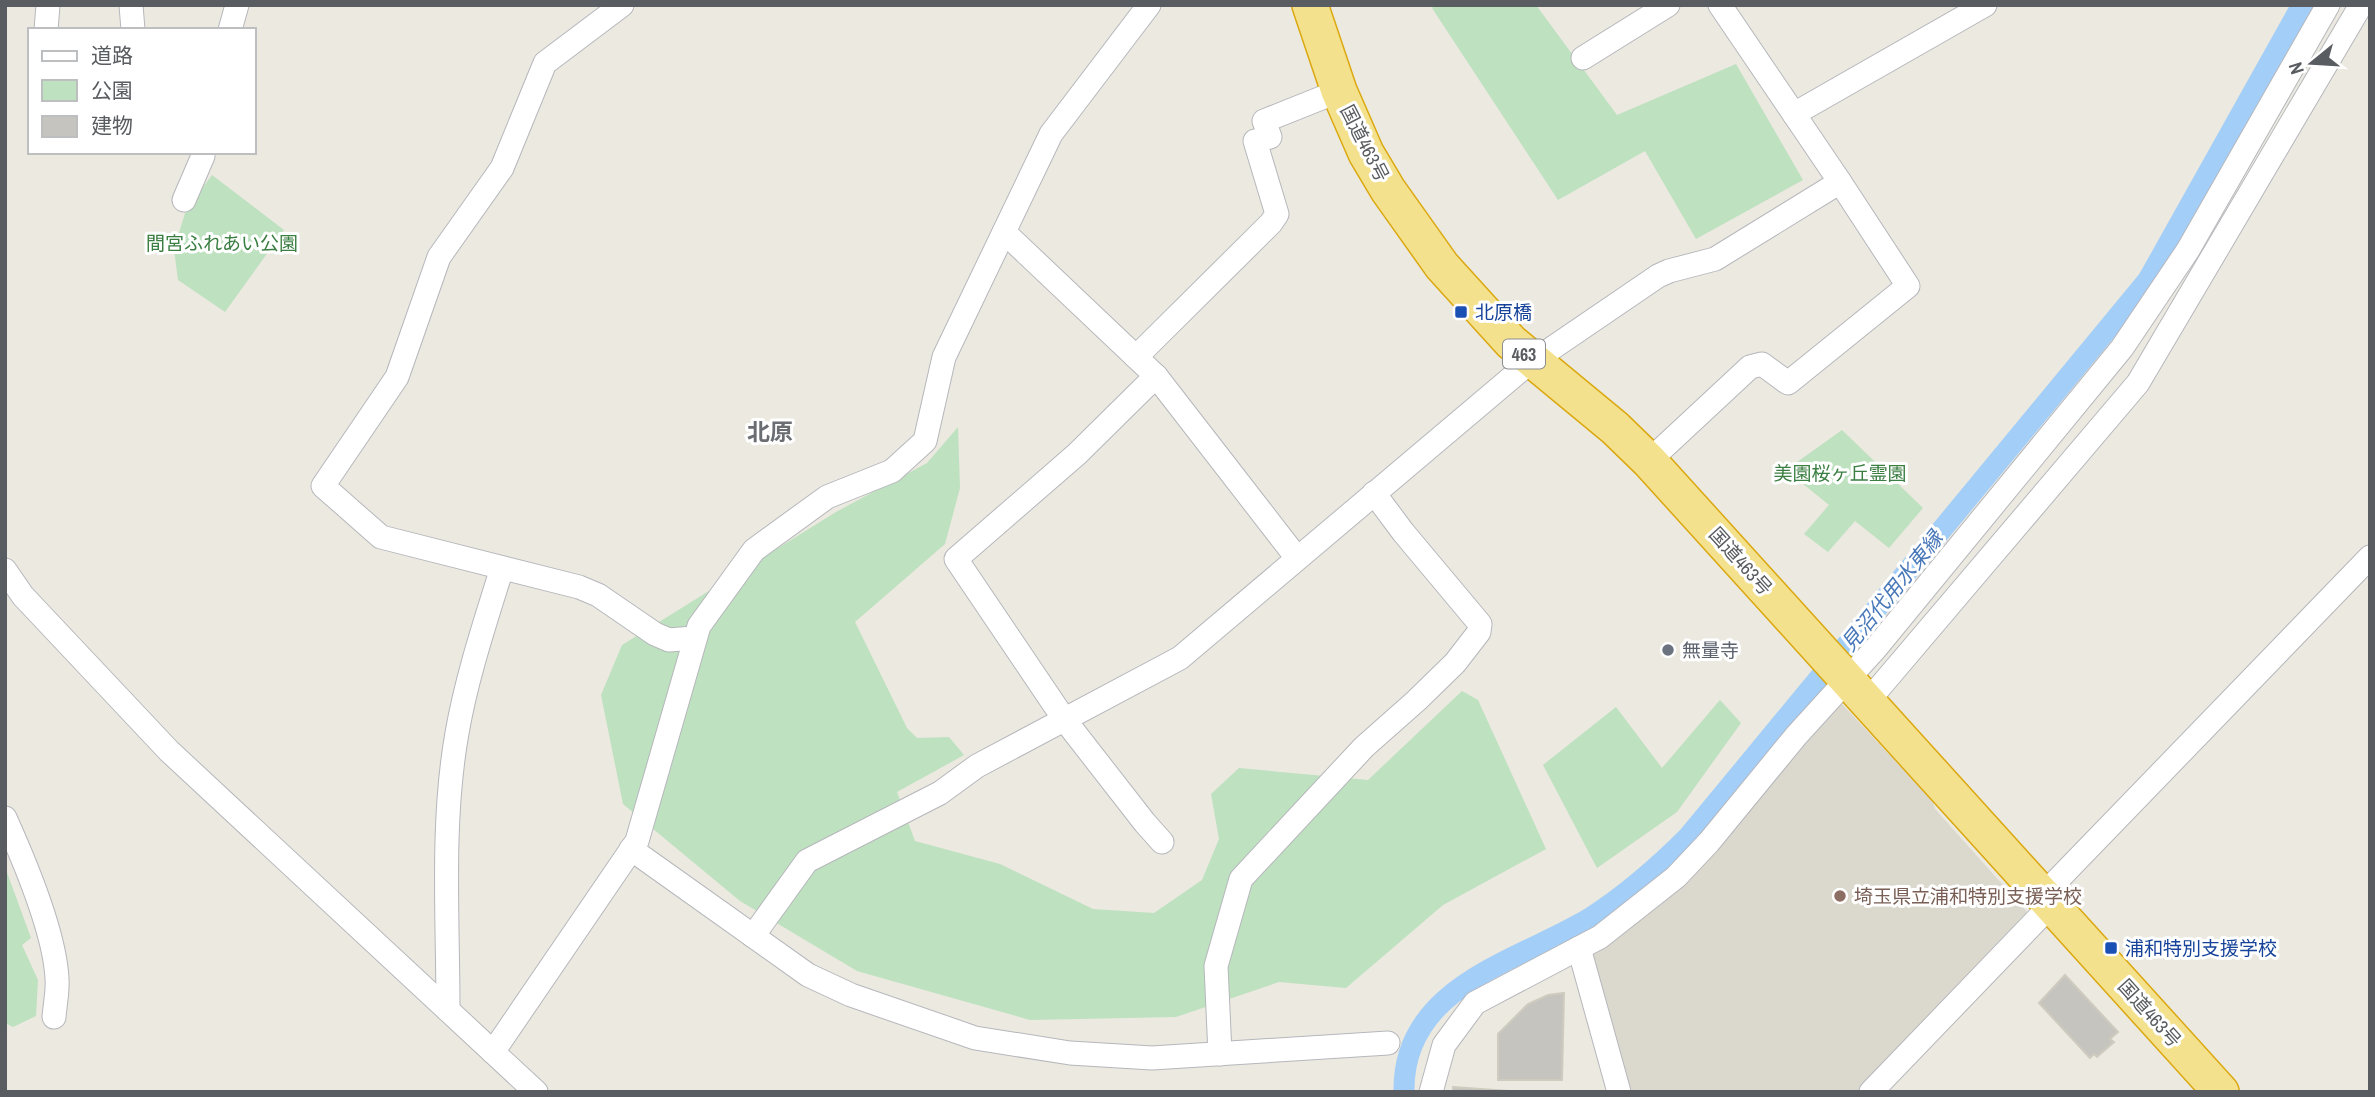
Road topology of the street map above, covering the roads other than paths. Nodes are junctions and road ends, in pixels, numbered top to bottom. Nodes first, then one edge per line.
1 (48, 5) edge
2 (131, 5) edge
3 (237, 5) edge
4 (622, 5) edge
5 (1149, 5) edge
6 (1310, 5) edge
7 (1668, 5) edge
8 (1720, 5) edge
9 (1985, 5) edge
10 (2328, 5) edge
11 (2361, 5) edge
12 (46, 28) edge
13 (133, 28) edge
14 (231, 28) edge
15 (1583, 58) dead end
16 (1339, 91) junction
17 (1794, 114) junction
18 (203, 154) edge
19 (1840, 182) junction
20 (184, 200) dead end
21 (1004, 232) junction
22 (1136, 357) junction
23 (1532, 362) junction
24 (1156, 376) junction
25 (1649, 461) junction
26 (1374, 493) junction
27 (2370, 557) edge
28 (1297, 558) junction
29 (502, 568) junction
30 (5, 570) edge
31 (693, 638) junction
32 (1876, 648) junction
33 (1897, 668) junction
34 (1853, 685) junction
35 (1064, 719) junction
36 (5, 818) edge
37 (1162, 842) dead end
38 (631, 849) junction
39 (2047, 899) junction
40 (753, 936) junction
41 (1579, 948) junction
42 (448, 1010) junction
43 (54, 1017) dead end
44 (1388, 1043) dead end
45 (493, 1052) junction
46 (1220, 1054) junction
47 (536, 1092) edge
48 (1431, 1092) edge
49 (1619, 1092) edge
50 (1871, 1092) edge
51 (2221, 1092) edge

1 - 12 street
2 - 13 street
3 - 14 street
4 - 29 street
5 - 21 street
6 - 16 highway, 国道463号 / 463
7 - 15 street
8 - 17 street
9 - 17 street
10 - 32 street
11 - 33 street
16 - 22 street
16 - 23 highway, 国道463号 / 463
17 - 19 street
18 - 20 street
19 - 23 street
19 - 25 street
21 - 22 street
21 - 31 street
22 - 24 street
23 - 25 highway, 国道463号 / 463
23 - 26 street
24 - 28 street
24 - 35 street
25 - 34 highway, 国道463号 / 463
26 - 28 street
26 - 46 street
27 - 39 street
28 - 35 street
29 - 31 street
29 - 42 street
30 - 42 street
31 - 38 street
32 - 33 street
32 - 34 street
33 - 34 street
34 - 39 highway, 国道463号 / 463
34 - 41 street
35 - 37 street
35 - 40 street
36 - 43 street
38 - 40 street
38 - 45 street
39 - 50 street
39 - 51 highway, 国道463号 / 463
40 - 46 street
41 - 48 street
41 - 49 street
42 - 45 street
44 - 46 street
45 - 47 street

